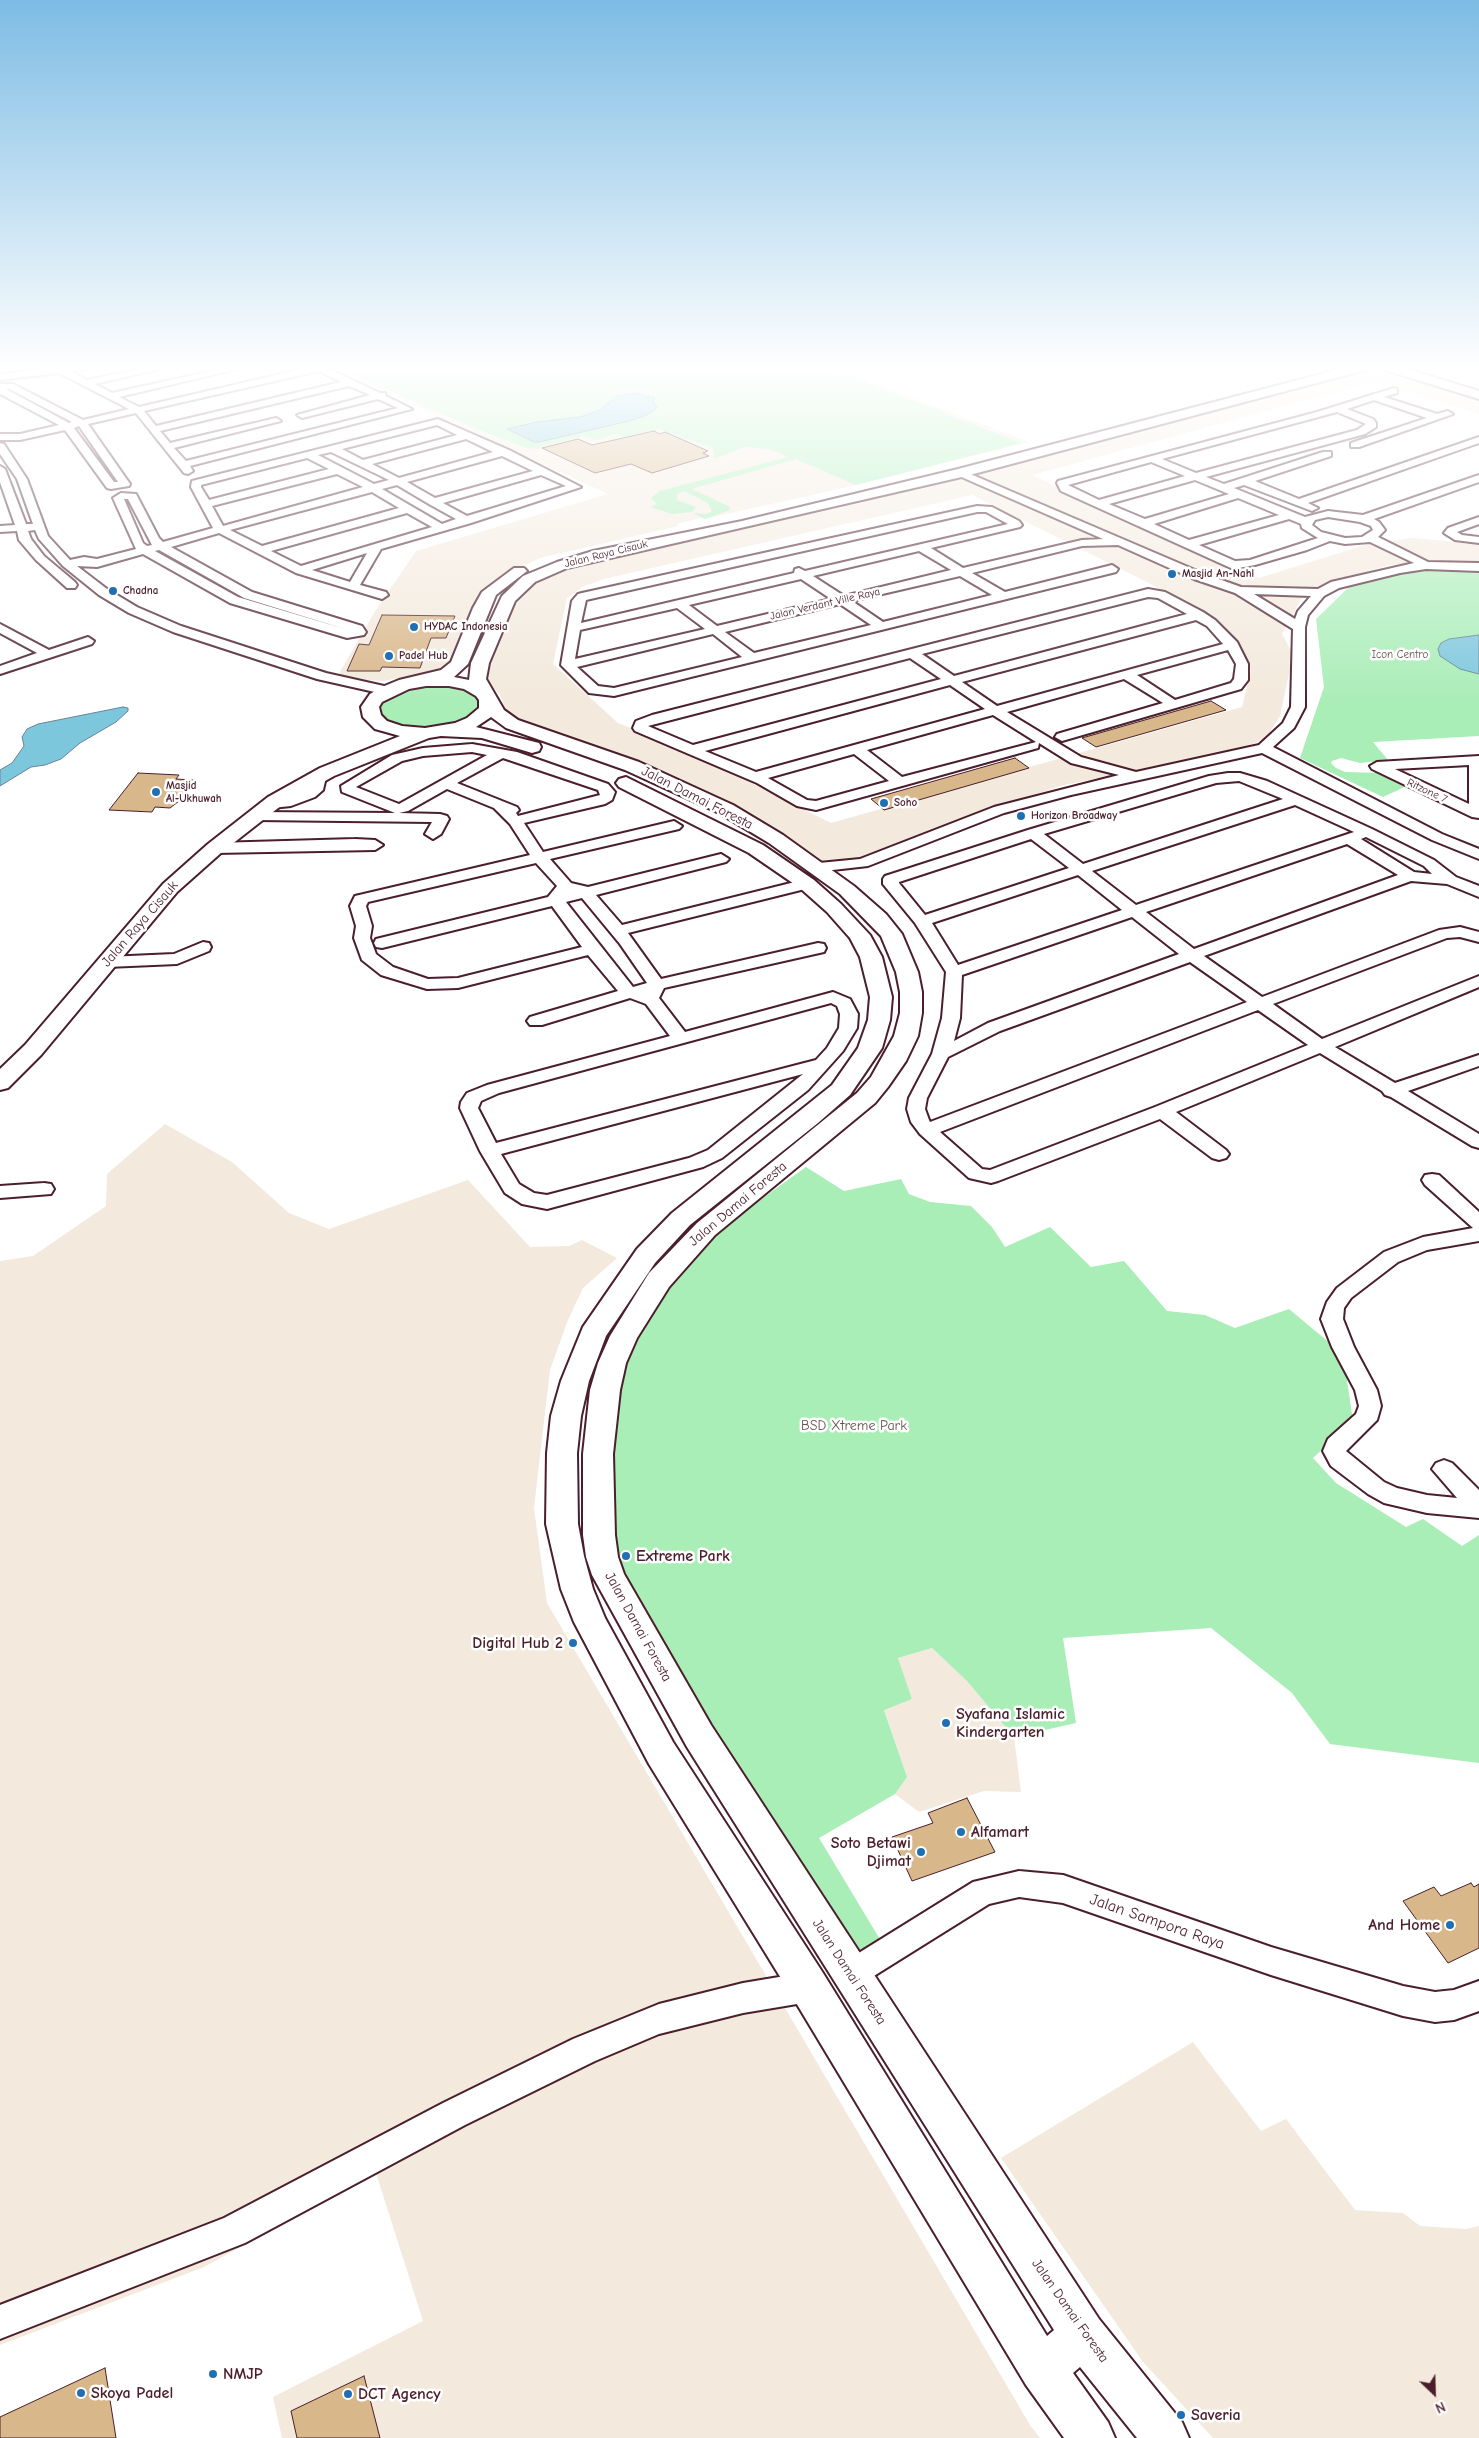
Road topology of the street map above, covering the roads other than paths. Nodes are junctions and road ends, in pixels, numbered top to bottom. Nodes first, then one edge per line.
1 (5, 480) edge
2 (22, 480) edge
3 (107, 480) edge
4 (122, 480) edge
5 (209, 480) edge
6 (301, 480) edge
7 (357, 480) edge
8 (403, 480) edge
9 (509, 480) edge
10 (561, 480) edge
11 (895, 480) edge
12 (932, 480) edge
13 (977, 480) edge
14 (1074, 480) edge
15 (1184, 480) edge
16 (1205, 480) edge
17 (1248, 480) edge
18 (1364, 480) edge
19 (1473, 480) edge
20 (398, 481) junction
21 (1244, 481) junction
22 (1463, 483) junction
23 (373, 488) junction
24 (1224, 488) junction
25 (1479, 488) edge
26 (1240, 494) junction
27 (433, 502) junction
28 (1300, 502) junction
29 (206, 504) junction
30 (1099, 504) junction
31 (408, 509) junction
32 (1328, 514) junction
33 (1290, 515) junction
34 (1364, 519) junction
35 (1479, 520) edge
36 (467, 521) junction
37 (1307, 522) junction
38 (1144, 523) junction
39 (38, 526) junction
40 (20, 528) junction
41 (442, 528) junction
42 (1087, 528) junction
43 (0, 530) edge
44 (219, 530) junction
45 (1326, 538) junction
46 (1371, 538) junction
47 (1479, 540) edge
48 (1118, 542) junction
49 (1082, 543) junction
50 (1188, 544) junction
51 (161, 546) junction
52 (377, 548) junction
53 (922, 548) junction
54 (144, 550) junction
55 (262, 550) junction
56 (773, 554) junction
57 (97, 563) junction
58 (67, 564) junction
59 (1426, 565) junction
60 (1479, 566) edge
61 (1112, 569) dead end
62 (300, 570) junction
63 (961, 571) junction
64 (79, 575) junction
65 (805, 575) junction
66 (353, 587) junction
67 (1239, 590) junction
68 (80, 591) dead end
69 (1320, 593) junction
70 (248, 595) junction
71 (382, 595) dead end
72 (1003, 596) junction
73 (234, 600) junction
74 (841, 600) junction
75 (94, 601) dead end
76 (680, 604) junction
77 (1199, 615) junction
78 (880, 626) junction
79 (1299, 627) junction
80 (0, 628) edge
81 (574, 628) junction
82 (177, 629) junction
83 (714, 630) junction
84 (164, 635) junction
85 (88, 641) dead end
86 (1232, 645) junction
87 (44, 653) junction
88 (913, 654) junction
89 (752, 658) junction
90 (0, 661) edge
91 (568, 665) junction
92 (0, 670) edge
93 (1125, 674) junction
94 (951, 680) junction
95 (426, 681) junction
96 (382, 694) junction
97 (486, 696) junction
98 (1173, 704) junction
99 (996, 711) junction
100 (381, 725) junction
101 (434, 732) junction
102 (1062, 737) dead end
103 (1032, 745) dead end
104 (1264, 748) junction
105 (856, 749) junction
106 (691, 750) junction
107 (501, 753) junction
108 (1076, 760) junction
109 (1478, 760) edge
110 (323, 775) junction
111 (1140, 775) junction
112 (755, 777) junction
113 (901, 783) junction
114 (446, 784) junction
115 (1068, 791) junction
116 (1295, 800) junction
117 (501, 807) junction
118 (1478, 814) edge
119 (255, 816) junction
120 (537, 816) junction
121 (515, 821) junction
122 (674, 826) dead end
123 (1367, 832) junction
124 (1033, 833) junction
125 (433, 834) dead end
126 (1348, 838) junction
127 (766, 844) junction
128 (375, 845) dead end
129 (215, 848) junction
130 (1479, 854) edge
131 (540, 858) junction
132 (721, 859) dead end
133 (1080, 870) junction
134 (1410, 876) junction
135 (855, 877) junction
136 (812, 880) junction
137 (1450, 880) junction
138 (585, 891) junction
139 (560, 892) junction
140 (1479, 892) edge
141 (1135, 910) junction
142 (922, 921) junction
143 (364, 926) junction
144 (622, 936) junction
145 (1479, 937) edge
146 (382, 943) junction
147 (589, 945) junction
148 (202, 947) dead end
149 (818, 948) dead end
150 (1191, 955) junction
151 (107, 962) junction
152 (954, 972) junction
153 (892, 974) junction
154 (458, 978) junction
155 (1479, 982) edge
156 (628, 992) junction
157 (654, 992) junction
158 (1261, 1004) junction
159 (951, 1018) junction
160 (536, 1021) dead end
161 (994, 1027) junction
162 (681, 1039) junction
163 (1321, 1046) junction
164 (941, 1054) junction
165 (1479, 1060) edge
166 (821, 1064) junction
167 (0, 1083) edge
168 (1391, 1091) junction
169 (1162, 1111) junction
170 (927, 1130) junction
171 (1478, 1140) edge
172 (490, 1151) junction
173 (1218, 1154) dead end
174 (1432, 1180) dead end
175 (44, 1188) dead end
176 (0, 1192) edge
177 (1479, 1223) edge
178 (1479, 1234) edge
179 (1444, 1469) dead end
180 (1479, 1505) edge
181 (1479, 1509) edge
182 (699, 1736) junction
183 (661, 1753) junction
184 (851, 1974) junction
185 (809, 1987) junction
186 (1479, 1996) edge
187 (0, 2322) edge
188 (1083, 2335) junction
189 (1042, 2369) junction
190 (1092, 2438) edge
191 (1166, 2438) edge

1 - 40 street
2 - 39 street
3 - 4 street
5 - 29 street
6 - 29 street
7 - 23 street
8 - 20 street
9 - 27 street
10 - 36 street
11 - 95 main road, Jalan Raya Cisauk
12 - 97 main road, Jalan Raya Cisauk
13 - 42 street
14 - 30 street
15 - 30 street
16 - 24 street
17 - 21 street
18 - 28 street
19 - 22 street
20 - 23 street
20 - 27 street
21 - 24 street
21 - 28 street
22 - 25 street
22 - 34 street
23 - 31 street
23 - 44 street
24 - 26 street
26 - 33 street
26 - 38 street
27 - 36 street
28 - 32 street
29 - 44 street
30 - 38 street
31 - 41 street
31 - 55 street
32 - 34 street
32 - 37 street
33 - 37 street
33 - 50 street
34 - 46 street
35 - 47 street
36 - 41 street
37 - 45 street
38 - 50 street
39 - 40 street
39 - 58 street
40 - 43 street
40 - 68 street
41 - 52 street
42 - 48 street
42 - 49 street
44 - 51 street
44 - 55 street
45 - 46 street
45 - 50 street
46 - 59 street
48 - 49 street, Jalan Verdant Ville Raya
48 - 67 street
49 - 63 street, Jalan Verdant Ville Raya
51 - 54 street
51 - 54 street
51 - 70 street
52 - 62 street
52 - 66 street
53 - 56 street
53 - 63 street
53 - 65 street
54 - 57 street
54 - 73 street
55 - 62 street
56 - 65 street
56 - 81 street
57 - 58 street
57 - 64 street
58 - 64 street
59 - 60 street
59 - 69 street
61 - 72 street
62 - 66 street
63 - 72 street
63 - 74 street, Jalan Verdant Ville Raya
64 - 82 street
65 - 74 street
65 - 76 street
66 - 71 street
67 - 69 street
67 - 79 street
69 - 79 street
70 - 73 street
70 - 73 street
72 - 78 street
74 - 78 street
74 - 83 street, Jalan Verdant Ville Raya
75 - 84 street
76 - 81 street
76 - 83 street
77 - 86 street
77 - 88 street
77 - 94 street
78 - 89 street
79 - 104 street
80 - 87 street
81 - 91 street
82 - 84 street
82 - 96 street
83 - 89 street
83 - 91 street, Jalan Verdant Ville Raya
84 - 96 street
85 - 87 street
86 - 93 street
86 - 98 street
87 - 90 street
87 - 92 street
88 - 94 street
88 - 106 street
89 - 91 street
93 - 98 street
93 - 99 street
94 - 99 street
94 - 106 street
95 - 96 main road
95 - 97 main road
96 - 100 main road
97 - 101 main road, Jalan Raya Cisauk
97 - 127 main road, Jalan Damai Foresta
98 - 102 street
99 - 105 street
99 - 108 street
100 - 101 main road, Jalan Damai Foresta
100 - 110 main road, Jalan Raya Cisauk
101 - 110 main road, Jalan Raya Cisauk
101 - 127 main road, Jalan Damai Foresta
103 - 113 street
104 - 111 street
104 - 130 street
105 - 112 street
105 - 113 street
106 - 112 street
107 - 114 street
107 - 114 street
107 - 120 street
108 - 111 street
108 - 115 street
109 - 118 street
109 - 118 street, Ritzone 7
110 - 119 main road, Jalan Raya Cisauk
111 - 115 street
112 - 113 street
114 - 117 street
115 - 135 street
116 - 123 street
116 - 124 street
116 - 133 street
117 - 120 street
117 - 121 street
119 - 125 street
119 - 129 main road, Jalan Raya Cisauk
120 - 121 street
121 - 131 street
122 - 131 street
123 - 126 street
123 - 137 street
124 - 133 street
124 - 142 street
126 - 134 street
126 - 141 street
127 - 136 main road, Jalan Damai Foresta
128 - 129 street
129 - 151 main road, Jalan Raya Cisauk
131 - 139 street
131 - 143 street
132 - 138 street
133 - 141 street
133 - 142 street
134 - 137 street
134 - 150 street
135 - 136 main road, Jalan Damai Foresta
135 - 136 street
135 - 153 main road, Jalan Damai Foresta
136 - 144 street
136 - 153 main road, Jalan Damai Foresta
137 - 140 street
138 - 139 street
138 - 144 street
139 - 146 street
139 - 147 street
141 - 150 street
141 - 152 street
142 - 152 street
143 - 146 street
143 - 154 street
144 - 157 street
145 - 158 street
146 - 154 street
147 - 154 street
147 - 156 street
148 - 151 street
149 - 157 street
150 - 158 street
150 - 161 street
151 - 167 main road, Jalan Raya Cisauk
152 - 159 street
153 - 182 main road, Jalan Damai Foresta
153 - 183 main road, Jalan Damai Foresta
155 - 163 street
156 - 157 street
156 - 160 street
157 - 162 street
158 - 163 street
158 - 170 street
159 - 161 street
159 - 164 street
161 - 164 street
162 - 166 street
162 - 172 street
163 - 168 street
163 - 169 street
164 - 170 street
165 - 168 street
166 - 172 street
166 - 172 street
168 - 171 street
169 - 170 street
169 - 173 street
174 - 177 street
175 - 176 street
178 - 181 street
179 - 180 street
182 - 183 main road
182 - 184 main road, Jalan Damai Foresta
183 - 185 main road, Jalan Damai Foresta
184 - 186 street, Jalan Sampora Raya
184 - 188 main road, Jalan Damai Foresta
185 - 187 street
185 - 189 main road, Jalan Damai Foresta
188 - 189 main road
188 - 191 main road, Jalan Damai Foresta
189 - 190 main road, Jalan Damai Foresta

